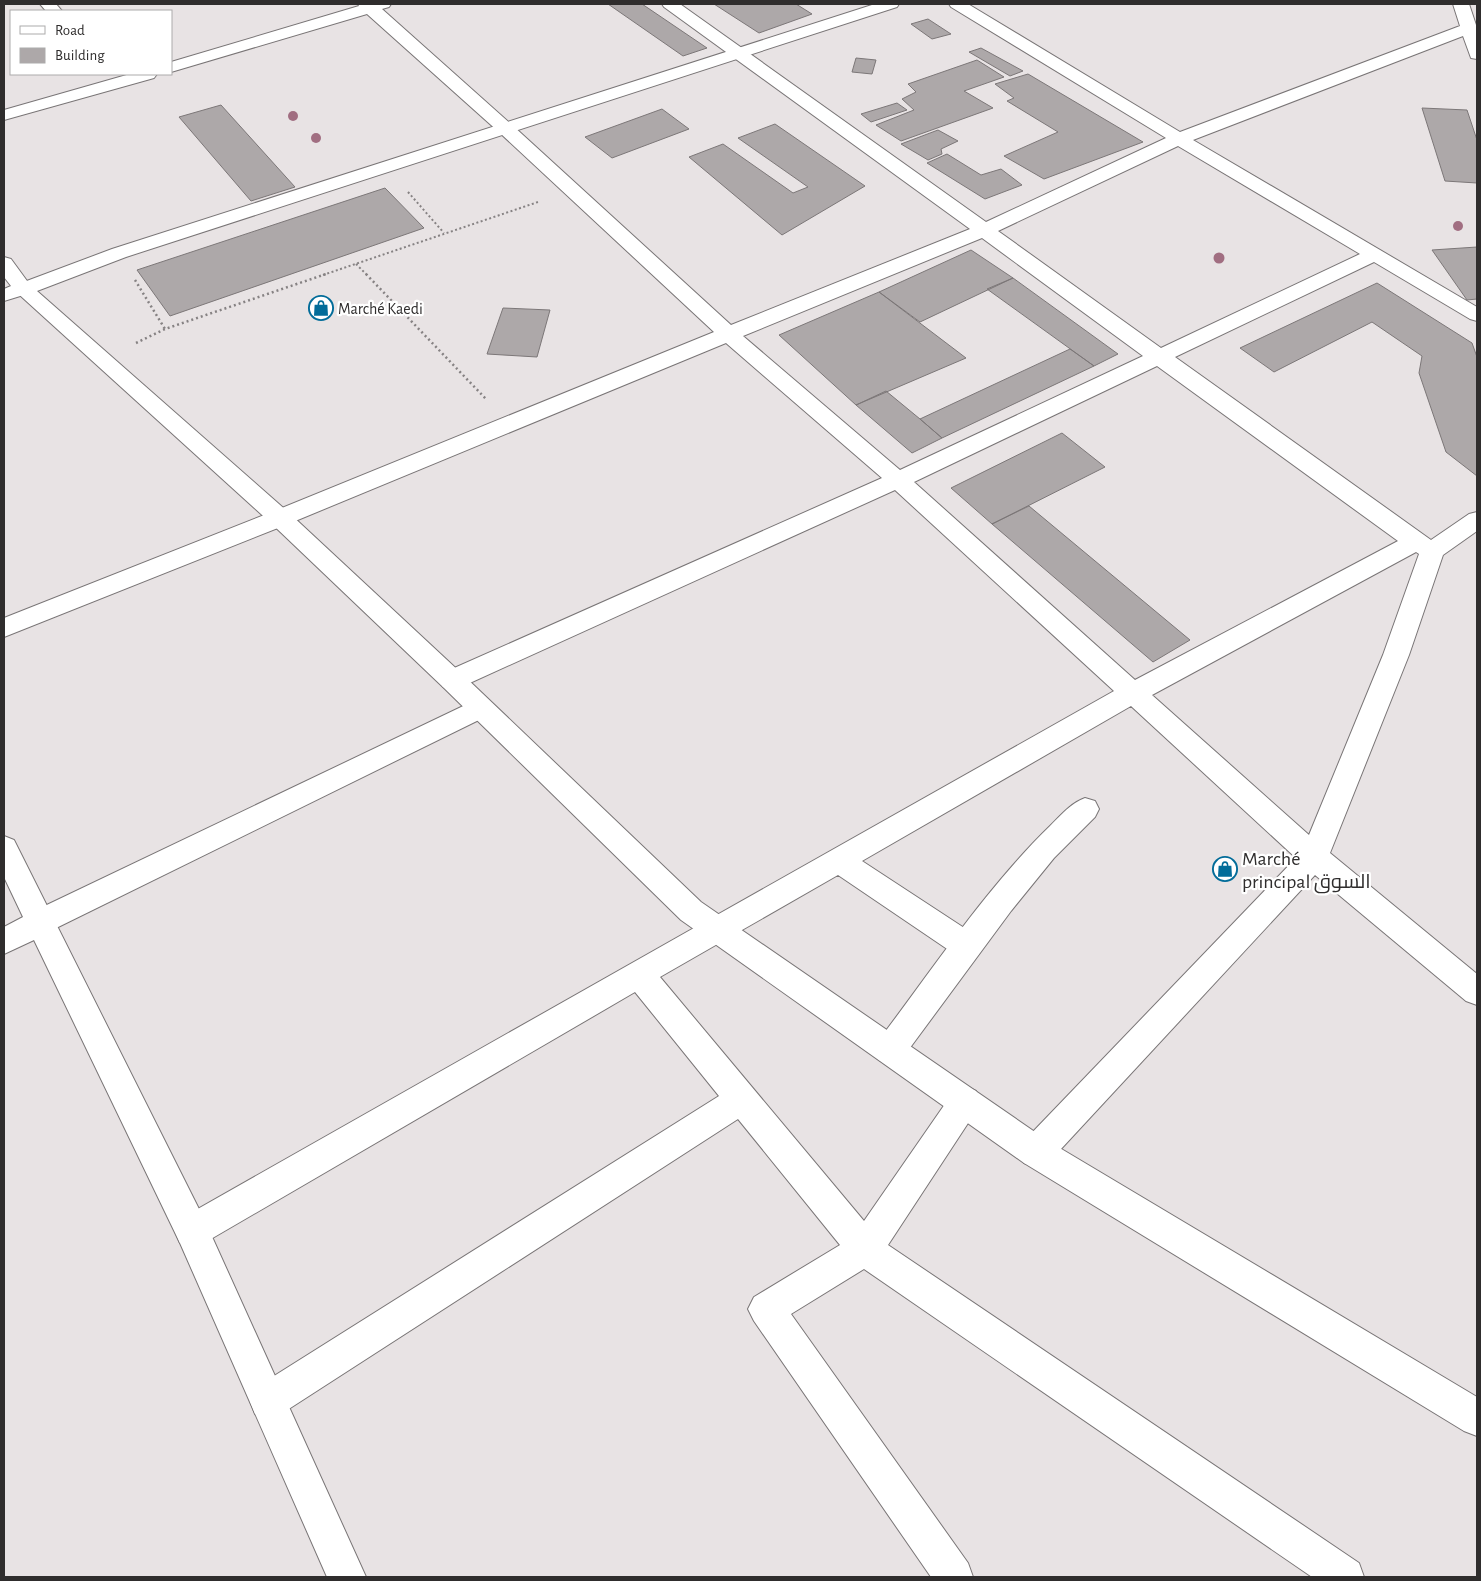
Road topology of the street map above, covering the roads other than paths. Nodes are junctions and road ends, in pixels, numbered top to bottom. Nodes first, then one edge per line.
1 (670, 4) edge
2 (891, 4) edge
3 (957, 4) edge
4 (373, 5) edge
5 (1468, 16) edge
6 (739, 53) junction
7 (1477, 54) edge
8 (172, 67) edge
9 (141, 75) edge
10 (111, 79) edge
11 (4, 116) edge
12 (506, 129) junction
13 (1179, 139) junction
14 (985, 230) junction
15 (1374, 255) junction
16 (4, 263) edge
17 (13, 292) edge
18 (1476, 318) edge
19 (728, 334) junction
20 (1159, 356) junction
21 (898, 480) junction
22 (280, 518) junction
23 (1477, 520) edge
24 (1424, 546) junction
25 (4, 628) edge
26 (452, 680) junction
27 (1133, 693) junction
28 (480, 708) junction
29 (1085, 809) dead end
30 (4, 848) edge
31 (1314, 857) junction
32 (839, 860) junction
33 (40, 922) junction
34 (718, 929) junction
35 (4, 941) edge
36 (967, 946) junction
37 (639, 974) junction
38 (1477, 992) edge
39 (890, 1050) junction
40 (742, 1099) junction
41 (965, 1101) junction
42 (1036, 1152) junction
43 (192, 1231) junction
44 (865, 1249) junction
45 (268, 1402) junction
46 (1477, 1418) edge
47 (347, 1577) edge
48 (954, 1577) edge
49 (1345, 1577) edge

1 - 6 street
2 - 6 street
3 - 13 street
4 - 8 street
4 - 12 street
5 - 7 street
5 - 13 street
6 - 12 street
6 - 14 street
9 - 10 street
10 - 11 street
12 - 17 street
12 - 19 street
13 - 14 street
13 - 15 street
14 - 19 street
14 - 20 street
15 - 18 street
15 - 20 street
16 - 17 street
17 - 22 street
19 - 21 street
19 - 22 street
20 - 21 street
20 - 24 street
21 - 26 street
21 - 27 street
22 - 25 street
22 - 26 street
23 - 24 street
24 - 27 street
24 - 31 street
26 - 28 street
27 - 31 street
27 - 32 street
28 - 33 street
28 - 34 street
29 - 36 street
30 - 33 street
31 - 38 street
31 - 42 street
32 - 34 street
32 - 36 street
33 - 35 street
33 - 43 street
34 - 37 street
34 - 39 street
36 - 39 street
37 - 40 street
37 - 43 street
39 - 41 street
40 - 44 street
40 - 45 street
41 - 42 street
41 - 44 street
42 - 46 street
43 - 45 street
44 - 48 street
44 - 49 street
45 - 47 street

